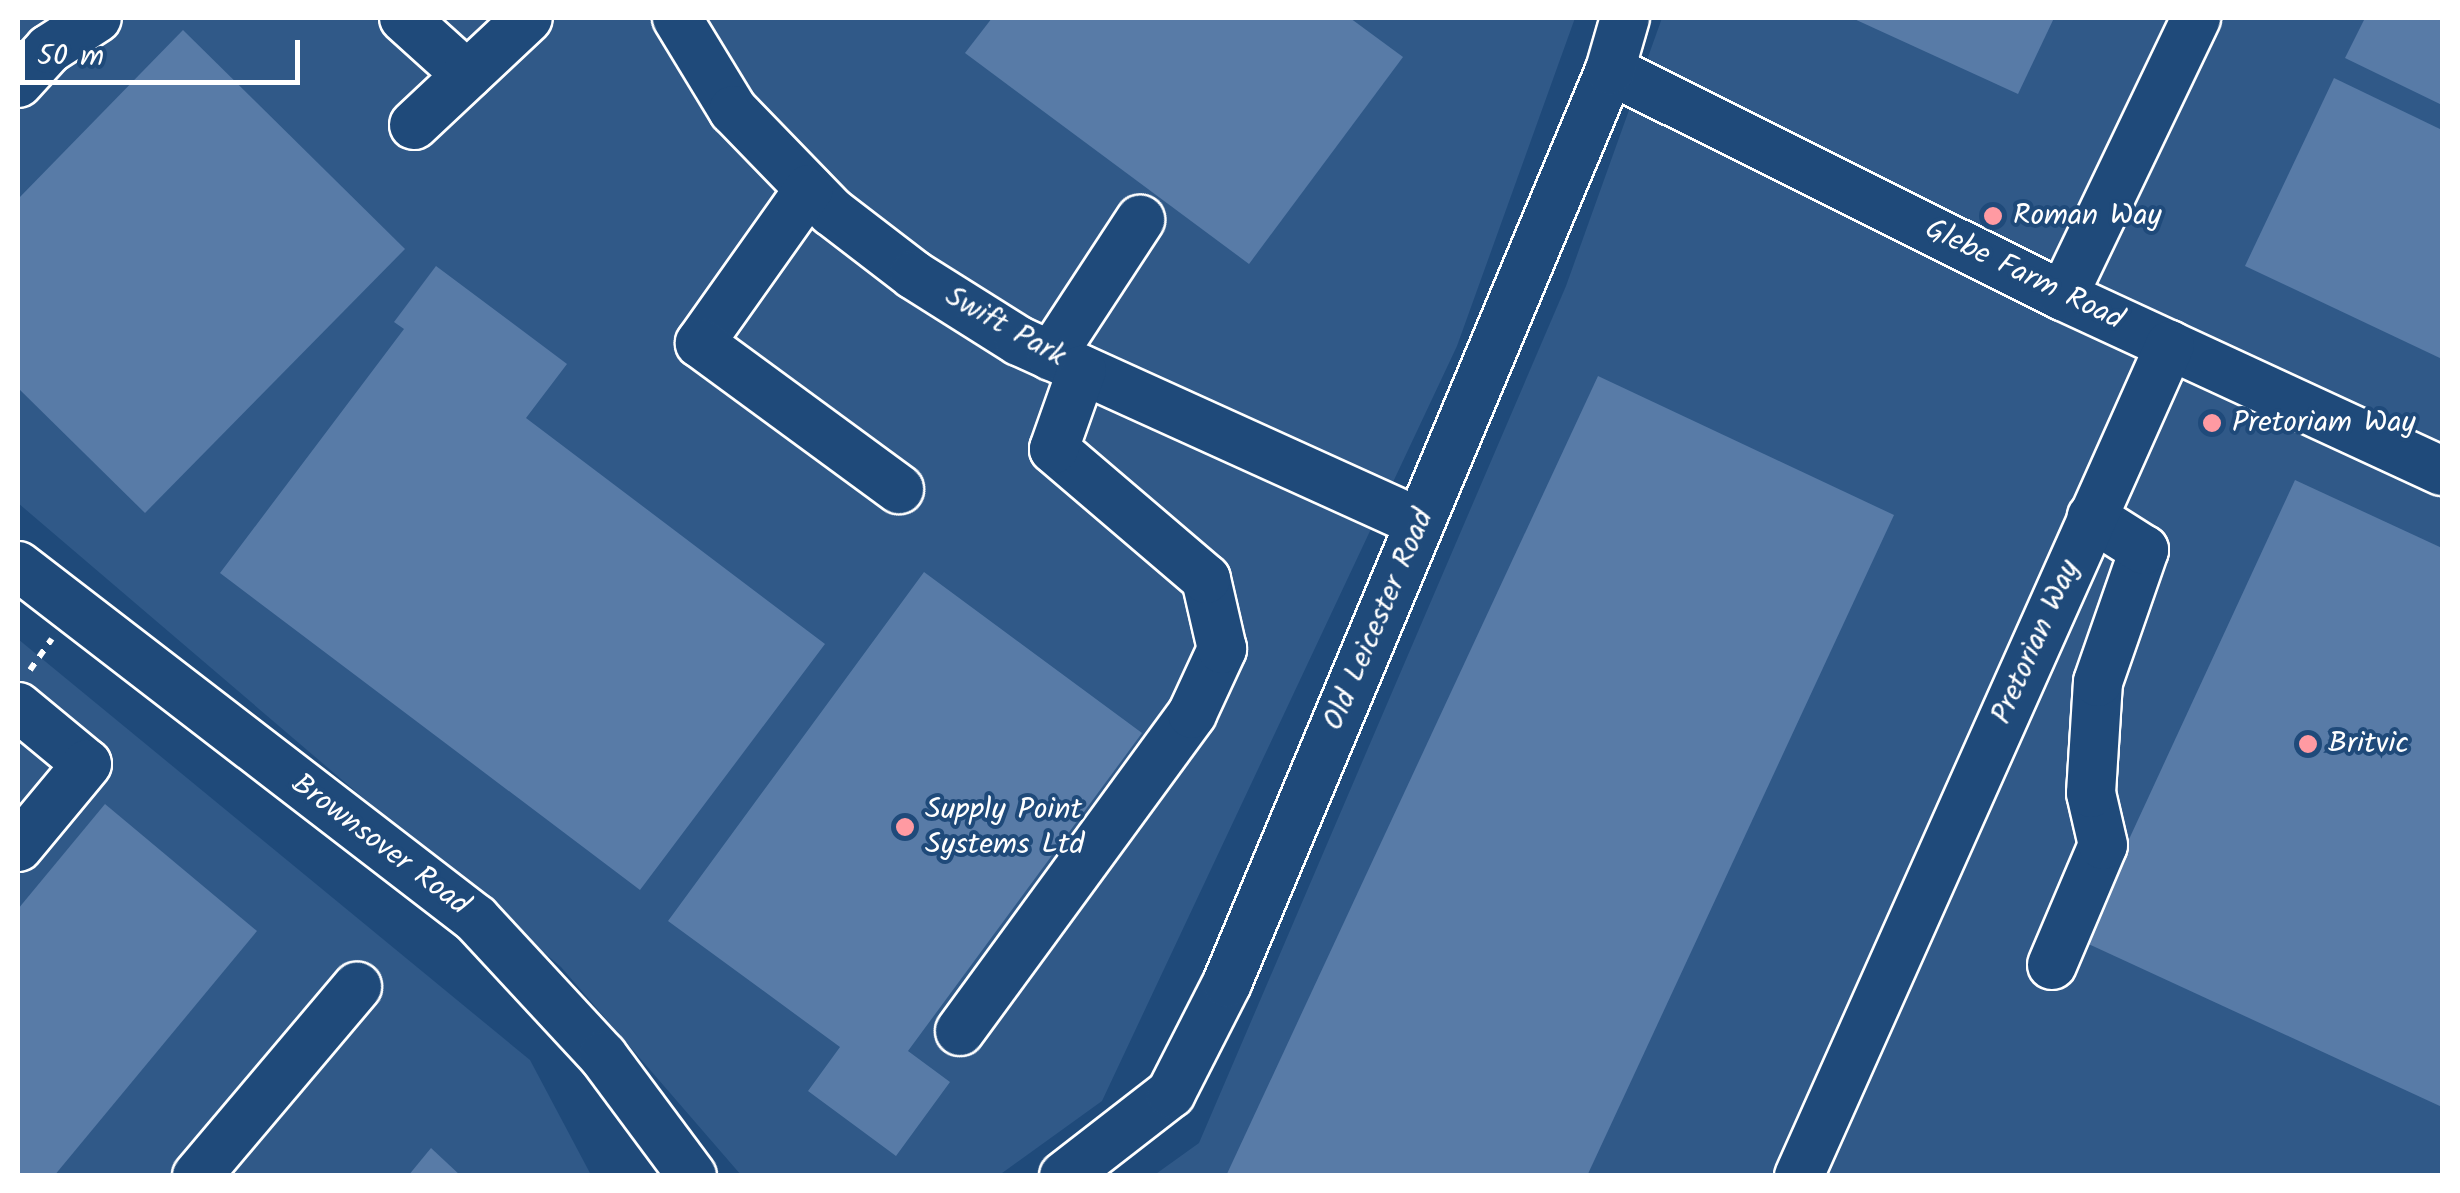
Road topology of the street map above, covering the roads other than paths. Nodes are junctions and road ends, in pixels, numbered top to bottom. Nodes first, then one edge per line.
1 (97, 18) edge
2 (404, 18) edge
3 (528, 18) edge
4 (677, 18) edge
5 (1625, 18) edge
6 (2196, 18) edge
7 (1610, 70) junction
8 (467, 75) junction
9 (18, 83) edge
10 (414, 125) dead end
11 (809, 189) junction
12 (1140, 220) dead end
13 (2063, 296) junction
14 (2170, 345) junction
15 (1066, 363) junction
16 (2442, 471) edge
17 (898, 489) dead end
18 (2092, 516) junction
19 (1420, 523) junction
20 (18, 566) edge
21 (18, 707) edge
22 (18, 847) edge
23 (2052, 965) dead end
24 (357, 987) dead end
25 (960, 1031) dead end
26 (197, 1176) edge
27 (692, 1176) edge
28 (1064, 1176) edge
29 (1799, 1176) edge

1 - 9 street
2 - 8 street
3 - 8 street
4 - 11 street, Swift Park
5 - 7 street, Old Leicester Road
6 - 13 street
7 - 13 street, Glebe Farm Road
7 - 19 street, Old Leicester Road
8 - 10 street
11 - 15 street, Swift Park
11 - 17 street
12 - 15 street
13 - 14 street, Glebe Farm Road
14 - 16 street, Glebe Farm Road
14 - 18 street, Pretorian Way
15 - 19 street, Swift Park
15 - 25 street
18 - 23 street
18 - 29 street, Pretorian Way
19 - 28 street, Old Leicester Road
20 - 27 street, Brownsover Road
21 - 22 street
24 - 26 street

